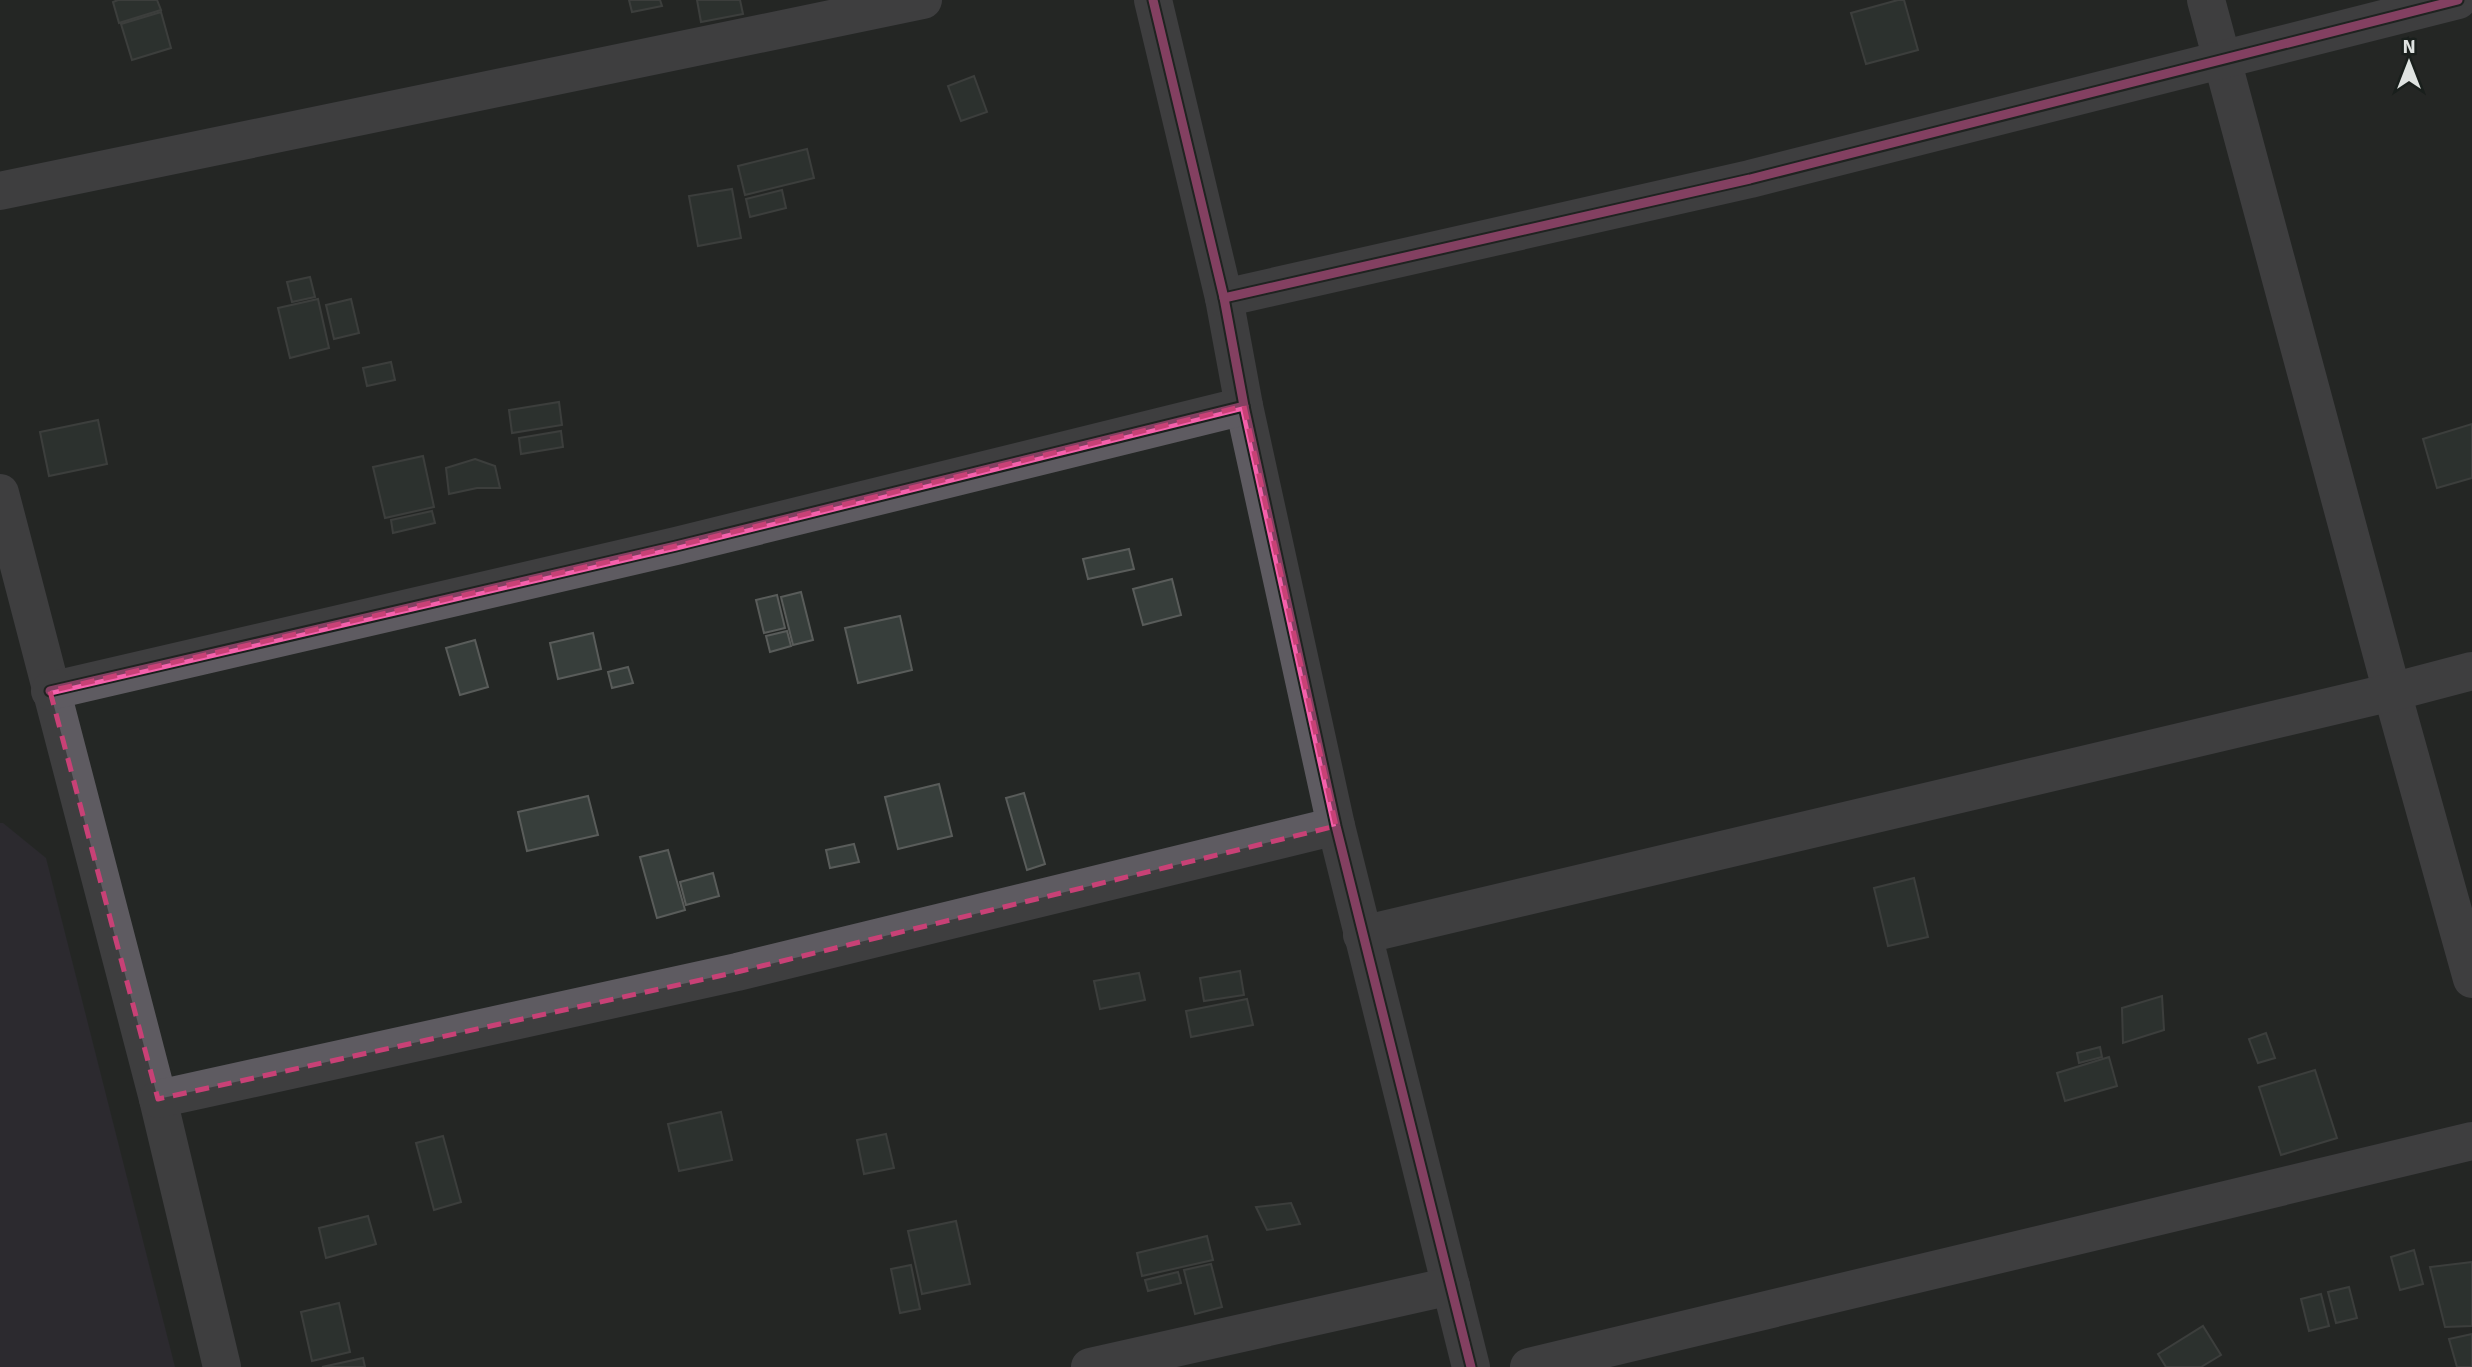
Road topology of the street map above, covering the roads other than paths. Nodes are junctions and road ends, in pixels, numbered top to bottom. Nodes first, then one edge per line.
1 (923, 0) edge
2 (1153, 0) edge
3 (2206, 0) edge
4 (2458, 0) edge
5 (2223, 60) junction
6 (0, 191) edge
7 (1224, 298) junction
8 (1244, 406) junction
9 (0, 493) edge
10 (2472, 671) edge
11 (50, 691) junction
12 (2392, 692) junction
13 (1336, 826) junction
14 (1362, 935) junction
15 (2472, 979) edge
16 (158, 1098) junction
17 (2472, 1141) edge
18 (1451, 1286) junction
19 (222, 1367) edge
20 (1090, 1367) edge
21 (1471, 1367) edge
22 (1529, 1367) edge

1 - 6 street
2 - 7 street
3 - 5 street
4 - 5 street
5 - 7 street
5 - 12 street
7 - 8 street
8 - 11 street
8 - 13 street
9 - 11 street
10 - 12 street
11 - 16 street
12 - 14 street
12 - 15 street
13 - 14 street
13 - 16 street
14 - 18 street
16 - 19 street
17 - 22 street
18 - 20 street
18 - 21 street

